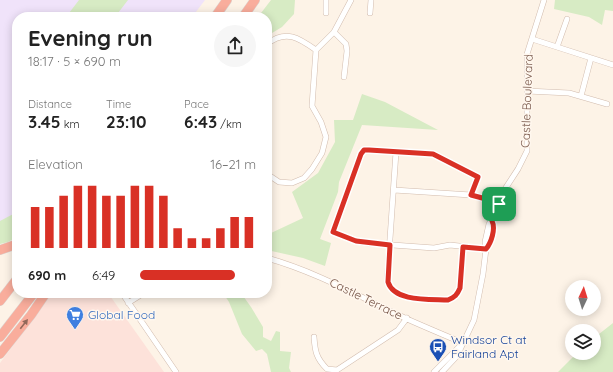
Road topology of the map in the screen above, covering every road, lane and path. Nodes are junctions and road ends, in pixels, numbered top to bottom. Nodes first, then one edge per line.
1 (227, 0) edge
2 (256, 0) edge
3 (326, 0) edge
4 (351, 0) edge
5 (371, 0) edge
6 (544, 0) edge
7 (219, 12) edge
8 (247, 12) edge
9 (326, 13) dead end
10 (370, 13) dead end
11 (566, 19) dead end
12 (334, 32) junction
13 (272, 39) edge
14 (532, 39) junction
15 (557, 47) junction
16 (316, 50) junction
17 (591, 58) junction
18 (613, 65) edge
19 (344, 77) dead end
20 (527, 92) junction
21 (581, 96) junction
22 (607, 104) dead end
23 (396, 152) junction
24 (272, 177) edge
25 (394, 190) junction
26 (471, 195) junction
27 (499, 204) junction
28 (390, 245) junction
29 (12, 246) edge
30 (463, 247) junction
31 (486, 249) junction
32 (0, 250) edge
33 (272, 260) edge
34 (12, 285) edge
35 (30, 298) edge
36 (43, 298) edge
37 (125, 298) edge
38 (136, 298) edge
39 (0, 301) edge
40 (128, 303) junction
41 (407, 318) junction
42 (0, 337) edge
43 (314, 337) dead end
44 (463, 343) junction
45 (0, 354) edge
46 (176, 372) edge
47 (434, 372) edge
48 (442, 372) edge

1 - 7 highway
2 - 8 highway
3 - 9 street
4 - 12 street
5 - 10 street
6 - 14 street, Castle Boulevard
11 - 15 street
12 - 16 street
12 - 19 street
13 - 16 street
14 - 15 street
14 - 20 street, Castle Boulevard
15 - 17 street
16 - 24 street
17 - 18 street
17 - 21 street
20 - 21 street
20 - 27 street, Castle Boulevard
21 - 22 street
23 - 25 street
23 - 26 street
23 - 28 street
25 - 26 street
25 - 28 street
26 - 27 street
27 - 31 street, Castle Boulevard
28 - 30 street
28 - 30 street
29 - 32 highway
30 - 31 street
31 - 44 street, Castle Boulevard
33 - 41 street, Castle Terrace
34 - 39 highway
35 - 42 highway
45 -> 36 highway
37 - 40 street
38 - 40 street
40 - 46 street
41 - 43 street
41 - 44 street, Castle Terrace
44 - 47 street, Castle Boulevard
44 - 48 street, Castle Boulevard

